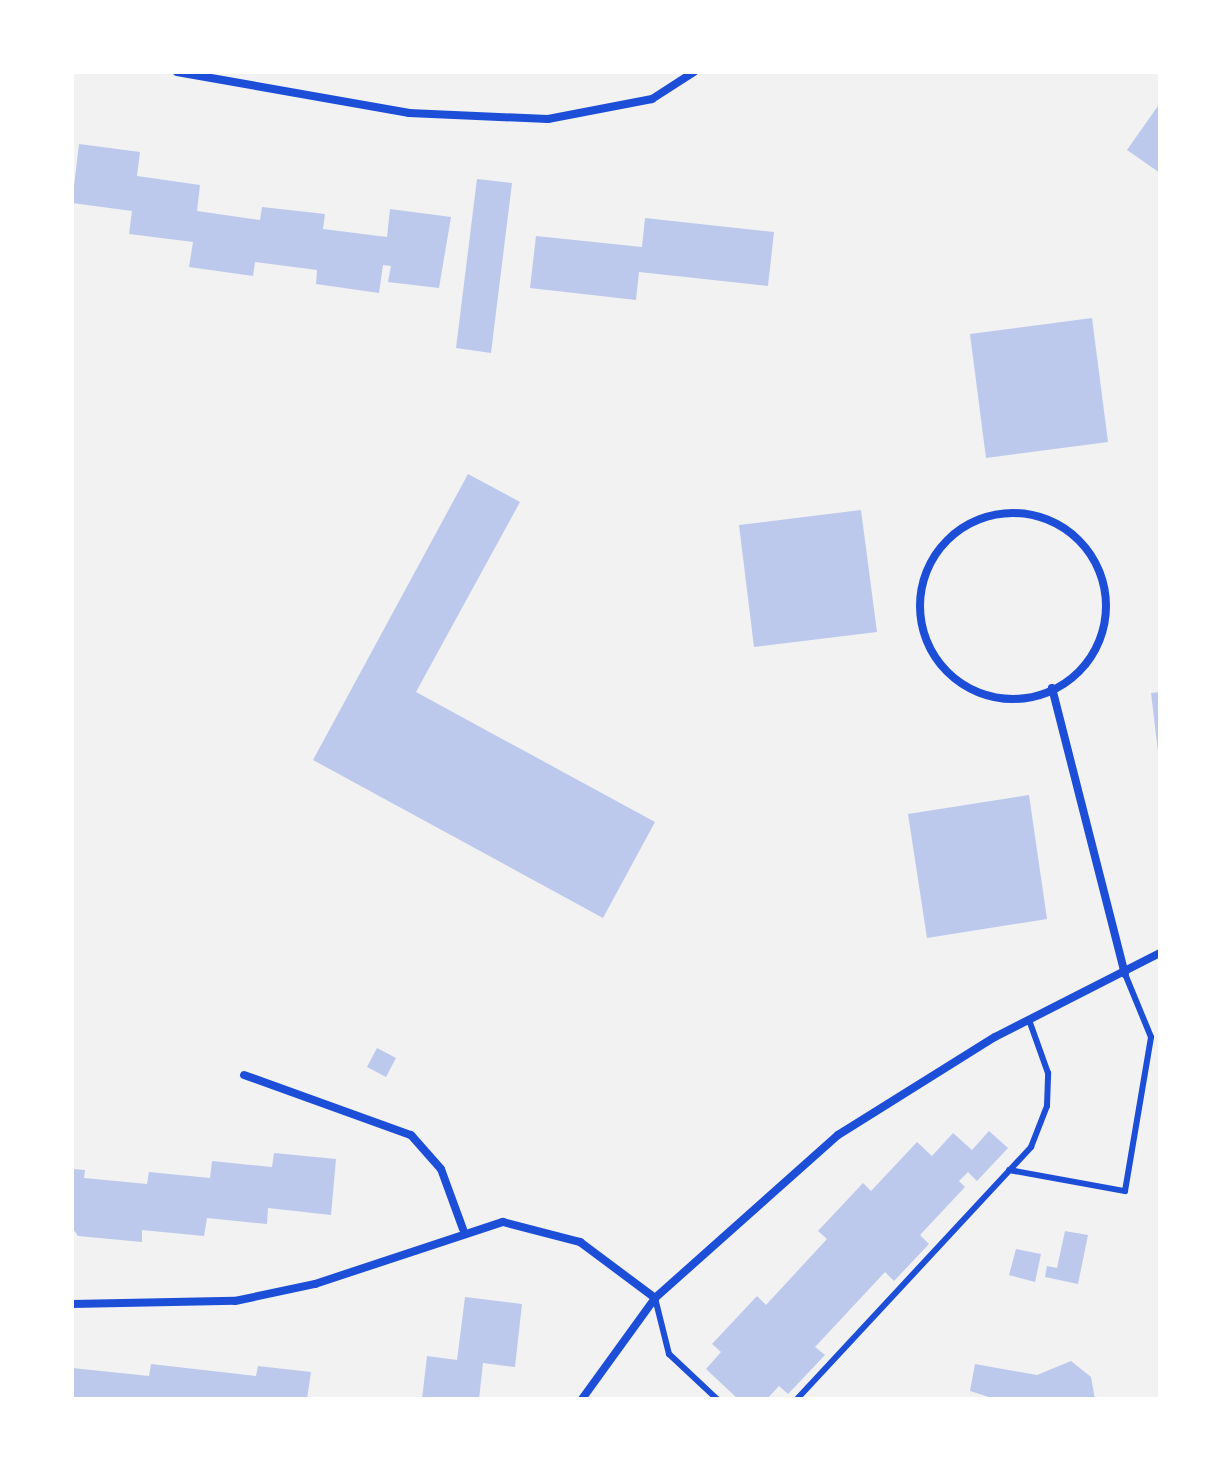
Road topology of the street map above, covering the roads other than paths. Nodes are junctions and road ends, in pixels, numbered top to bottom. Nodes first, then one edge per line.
1 (177, 72) edge
2 (694, 72) edge
3 (1052, 688) junction
4 (1160, 953) edge
5 (1125, 974) junction
6 (1029, 1020) junction
7 (244, 1075) dead end
8 (1009, 1170) junction
9 (463, 1229) junction
10 (655, 1298) junction
11 (72, 1304) edge
12 (582, 1399) edge
13 (717, 1399) edge
14 (797, 1399) edge

1 - 2 street
3 - 3 street
3 - 5 street
4 - 5 street
5 - 6 street
5 - 8 lane
6 - 8 lane
6 - 10 street
7 - 9 street
8 - 14 lane
9 - 10 street
9 - 11 street
10 - 12 street
10 - 13 lane

